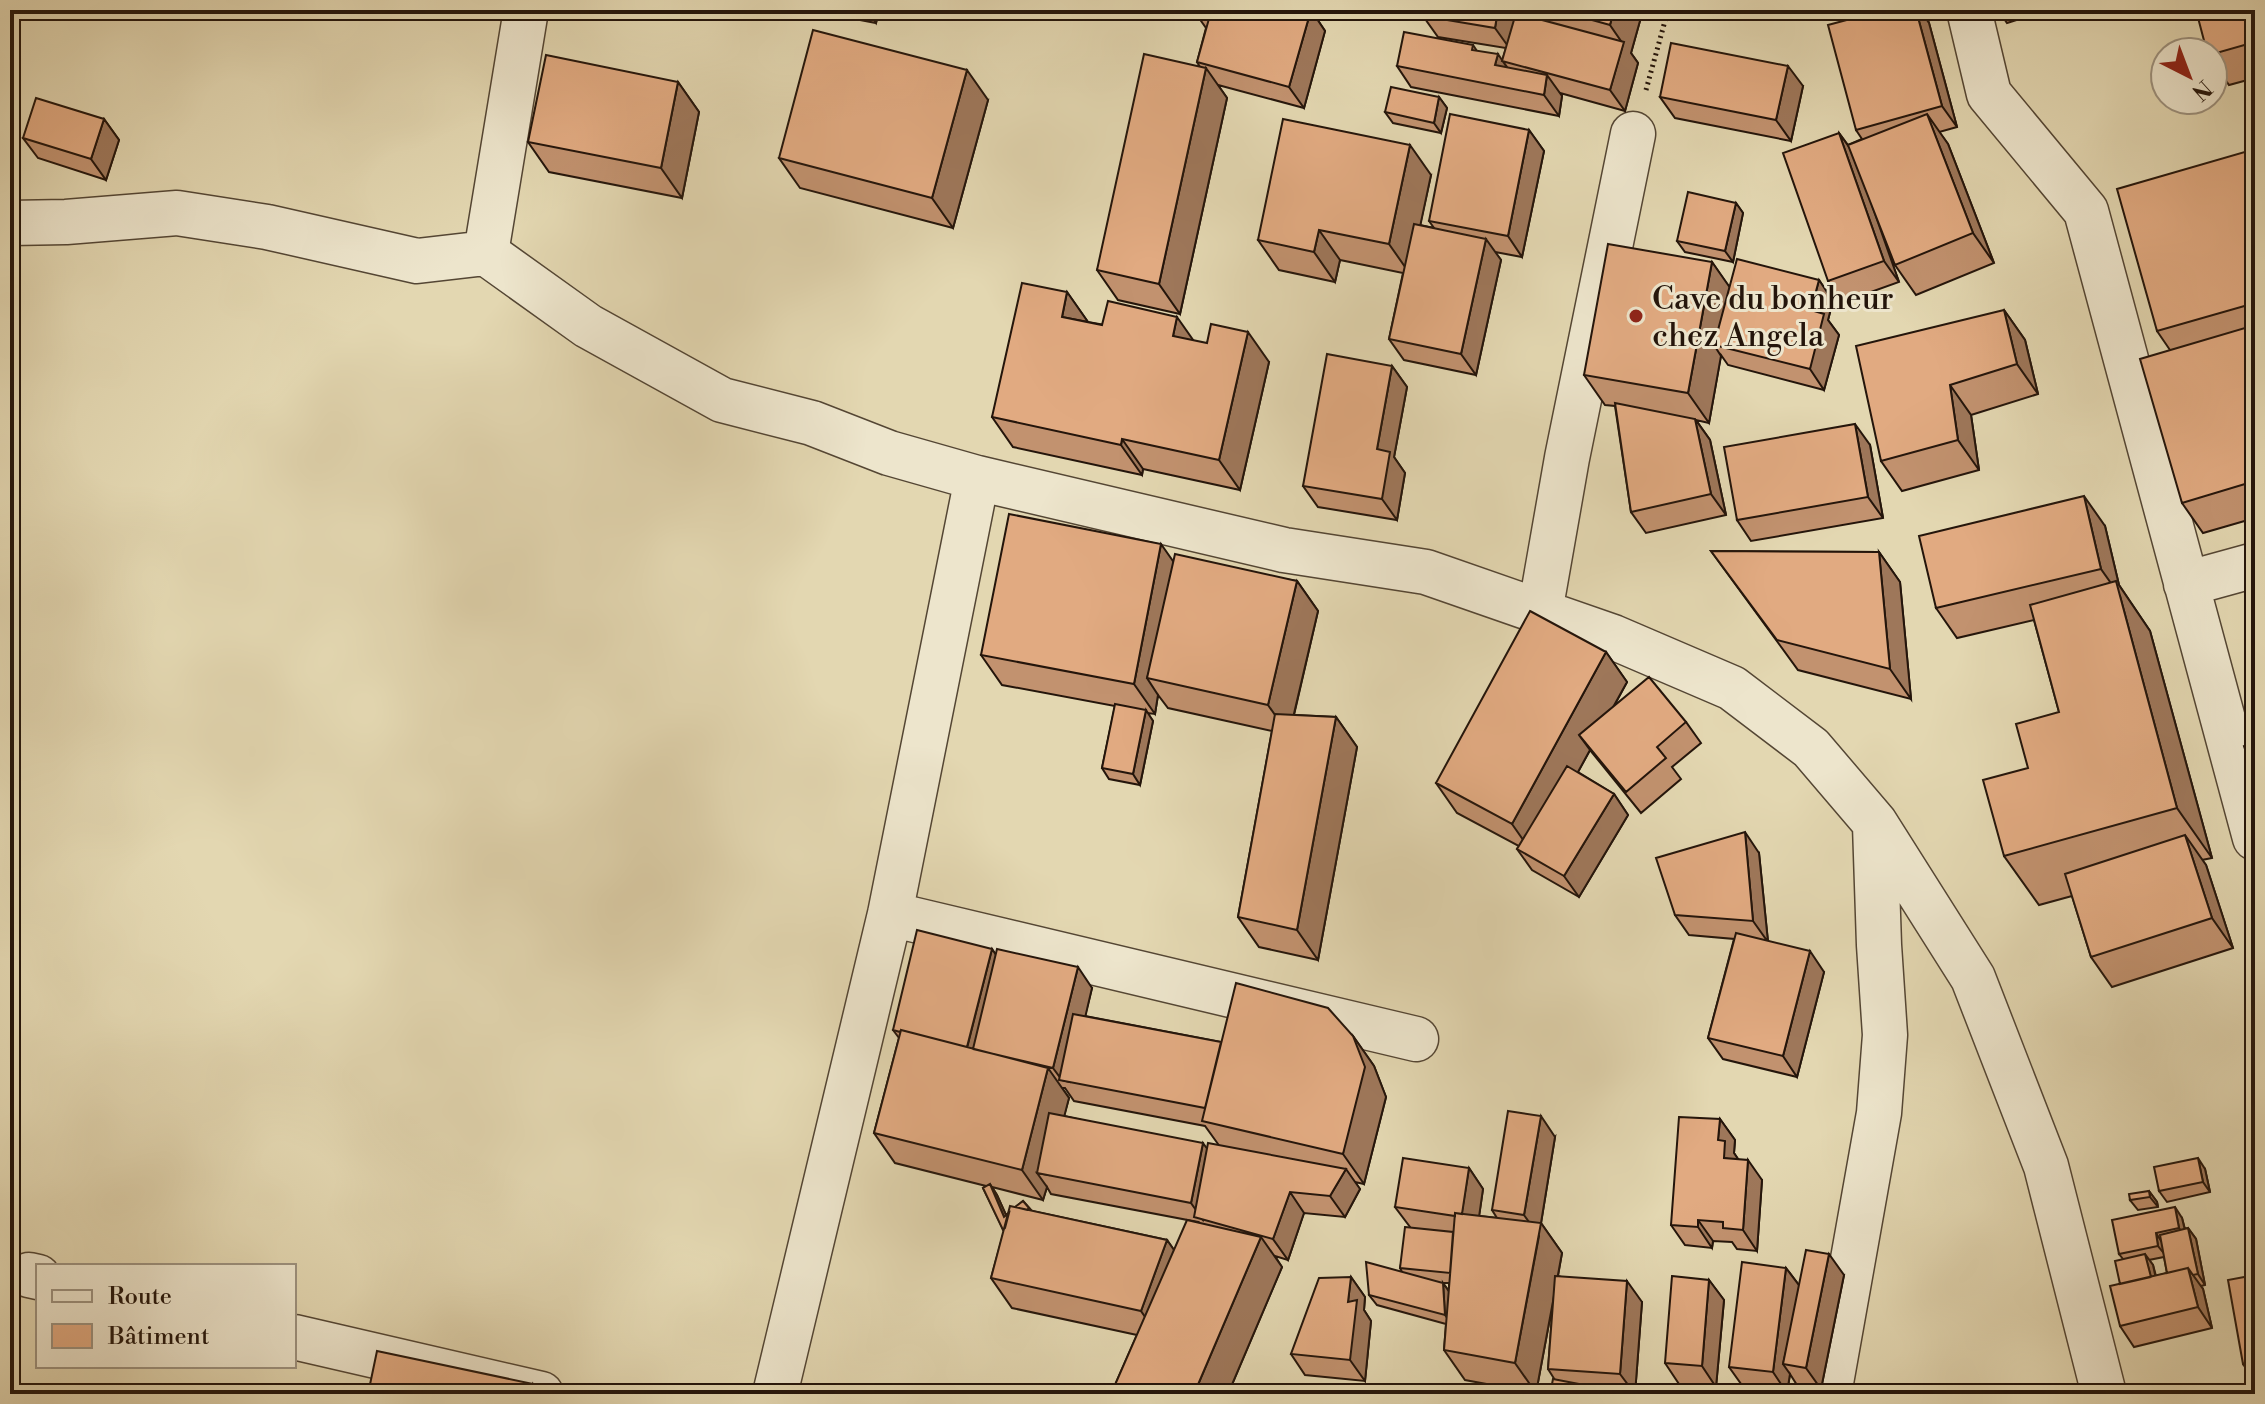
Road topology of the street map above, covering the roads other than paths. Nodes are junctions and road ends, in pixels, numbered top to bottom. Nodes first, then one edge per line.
1 (526, 10) edge
2 (1969, 10) edge
3 (1633, 134) road end
4 (10, 223) edge
5 (486, 253) junction
6 (977, 478) junction
7 (2255, 565) edge
8 (2186, 584) junction
9 (1540, 612) junction
10 (1875, 823) junction
11 (2255, 838) edge
12 (890, 914) junction
13 (1416, 1039) dead end
14 (296, 1337) edge
15 (541, 1394) edge
16 (775, 1394) edge
17 (1829, 1394) edge
18 (2104, 1394) edge

1 - 5 street
2 - 8 street
3 - 9 street
4 - 5 street
5 - 6 street
6 - 9 street
6 - 12 street
7 - 8 street
8 - 11 street
9 - 10 street
10 - 17 street
10 - 18 street
12 - 13 street
12 - 16 street
14 - 15 street

